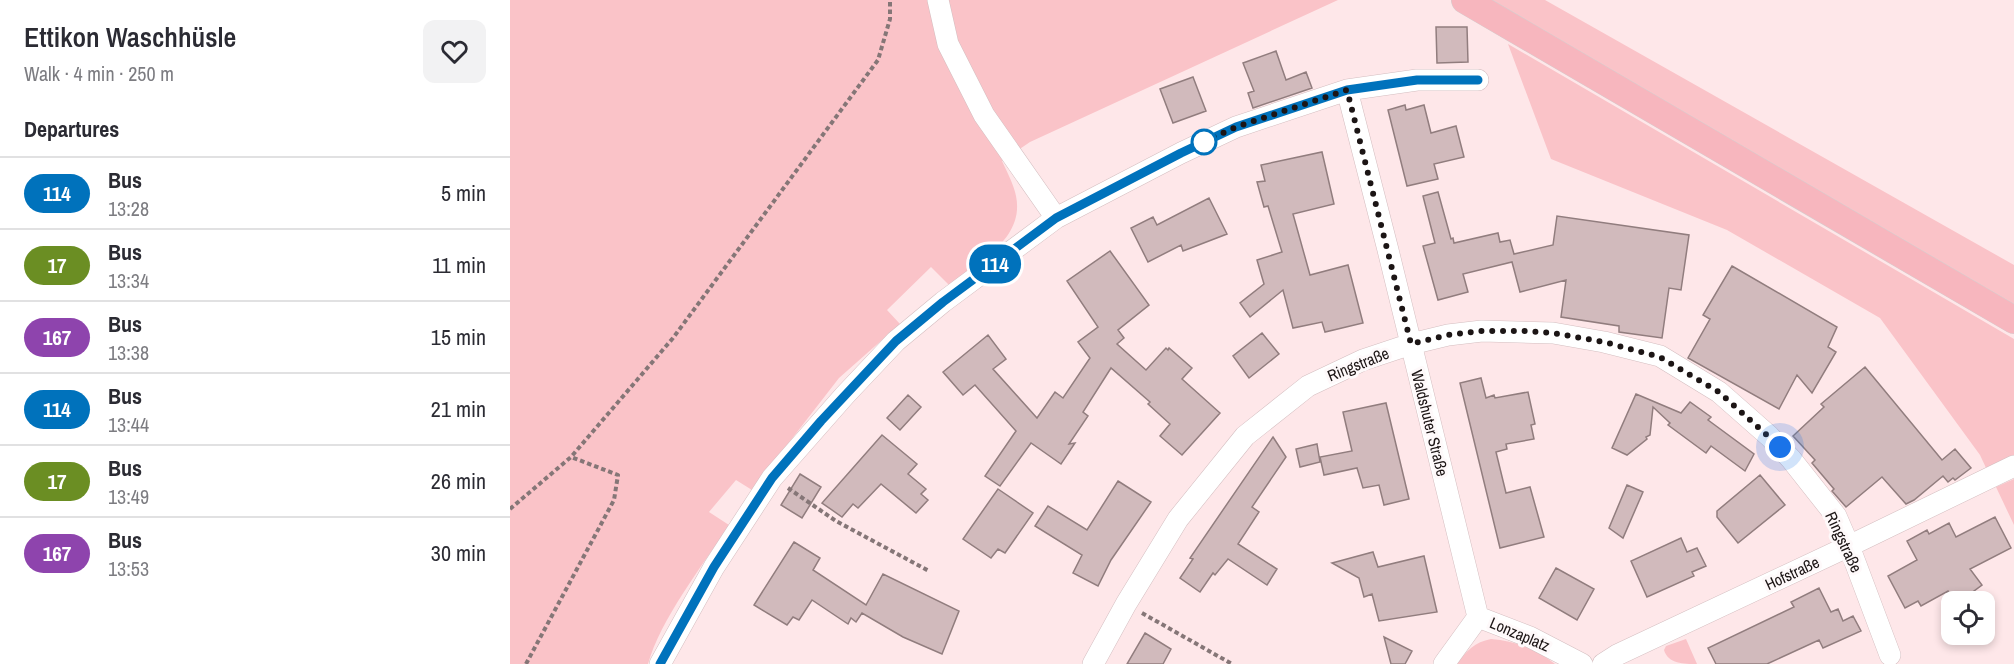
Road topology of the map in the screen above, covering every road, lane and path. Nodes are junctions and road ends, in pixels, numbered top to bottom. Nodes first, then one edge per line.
1 (890, 0) edge
2 (938, 0) edge
3 (1465, 0) edge
4 (1478, 80) dead end
5 (1347, 90) junction
6 (1056, 218) junction
7 (2014, 320) edge
8 (1411, 344) junction
9 (571, 457) junction
10 (2014, 466) edge
11 (790, 489) dead end
12 (510, 509) edge
13 (1849, 546) junction
14 (929, 571) dead end
15 (1126, 604) junction
16 (1478, 617) junction
17 (1890, 656) dead end
18 (526, 664) edge
19 (660, 664) edge
20 (1093, 664) edge
21 (1232, 664) edge
22 (1444, 664) edge
23 (1582, 664) edge
24 (1603, 664) edge

1 - 9 path
2 - 6 street
3 - 7 main road
4 - 5 street
5 - 6 street
5 - 8 street, Waldshuter Straße
6 - 19 street
8 - 13 street, Ringstraße
8 - 15 street, Ringstraße
8 - 16 street, Waldshuter Straße
9 - 12 path
9 - 18 path
10 - 13 street, Hofstraße
11 - 14 path
13 - 17 street, Ringstraße
13 - 24 street, Hofstraße
15 - 20 street, Ringstraße
15 - 21 path
16 - 22 street, Lonzaplatz
16 - 23 street, Lonzaplatz

